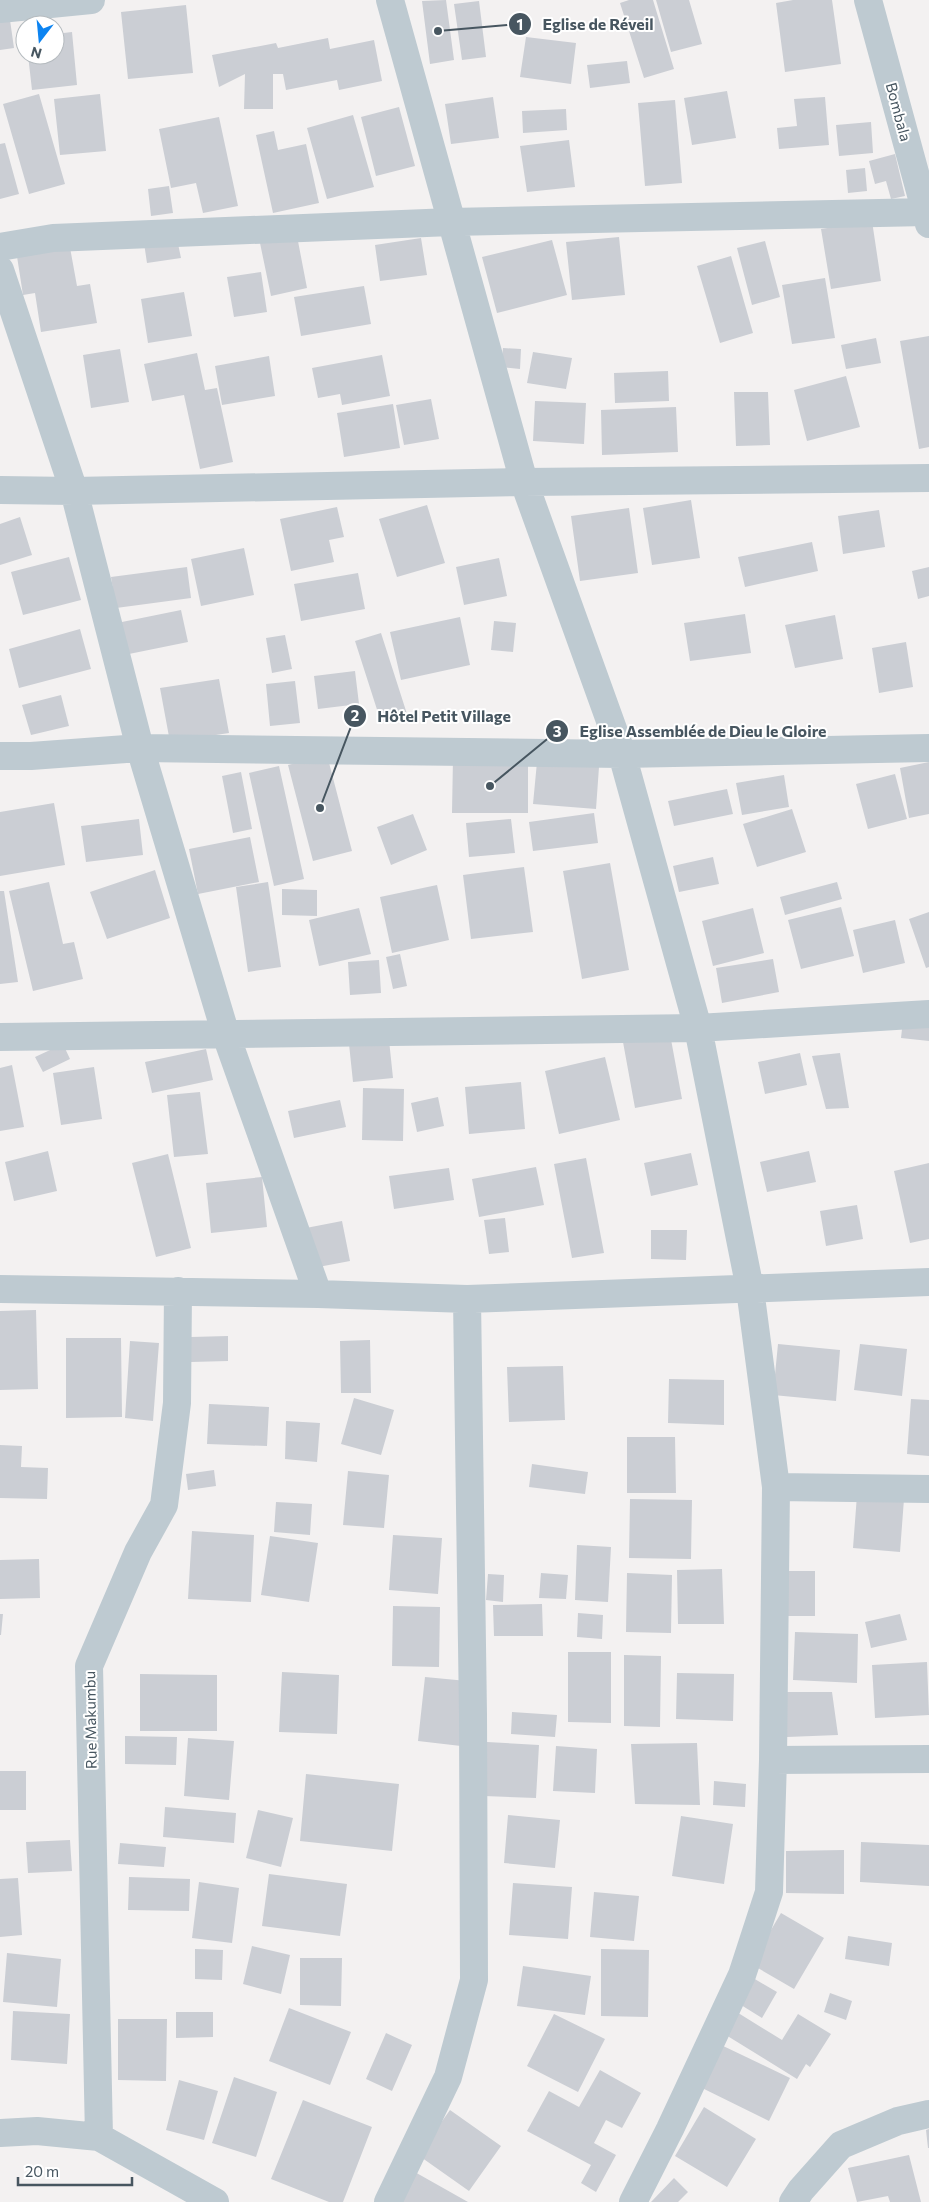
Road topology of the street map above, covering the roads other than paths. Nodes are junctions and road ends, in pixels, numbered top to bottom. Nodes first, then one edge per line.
1 (91, 0) edge
2 (390, 0) edge
3 (868, 0) edge
4 (0, 9) edge
5 (927, 218) edge
6 (451, 222) junction
7 (0, 247) edge
8 (0, 270) edge
9 (929, 478) edge
10 (524, 482) junction
11 (0, 490) edge
12 (74, 490) junction
13 (140, 748) junction
14 (929, 748) edge
15 (622, 754) junction
16 (0, 756) edge
17 (929, 1014) edge
18 (698, 1028) junction
19 (226, 1035) junction
20 (0, 1037) edge
21 (929, 1282) edge
22 (0, 1289) edge
23 (750, 1289) junction
24 (178, 1291) junction
25 (318, 1294) junction
26 (467, 1299) junction
27 (776, 1487) junction
28 (929, 1489) edge
29 (929, 1759) edge
30 (773, 1760) junction
31 (929, 2114) edge
32 (0, 2133) edge
33 (99, 2137) junction
34 (215, 2202) edge
35 (388, 2202) edge
36 (632, 2202) edge
37 (793, 2202) edge

1 - 4 street
2 - 6 street
3 - 5 street, Bombala
5 - 6 street
6 - 7 street
6 - 10 street
8 - 12 street
9 - 10 street
10 - 12 street
10 - 15 street
11 - 12 street
12 - 13 street
13 - 15 street
13 - 16 street
13 - 19 street
14 - 15 street
15 - 18 street
17 - 18 street
18 - 19 street
18 - 23 street
19 - 20 street
19 - 25 street
21 - 23 street
22 - 24 street
23 - 26 street
23 - 27 street
24 - 25 street
24 - 33 street, Rue Makumbu
25 - 26 street
26 - 35 street
27 - 28 street
27 - 30 street
29 - 30 street
30 - 36 street
31 - 37 street
32 - 33 street
33 - 34 street

